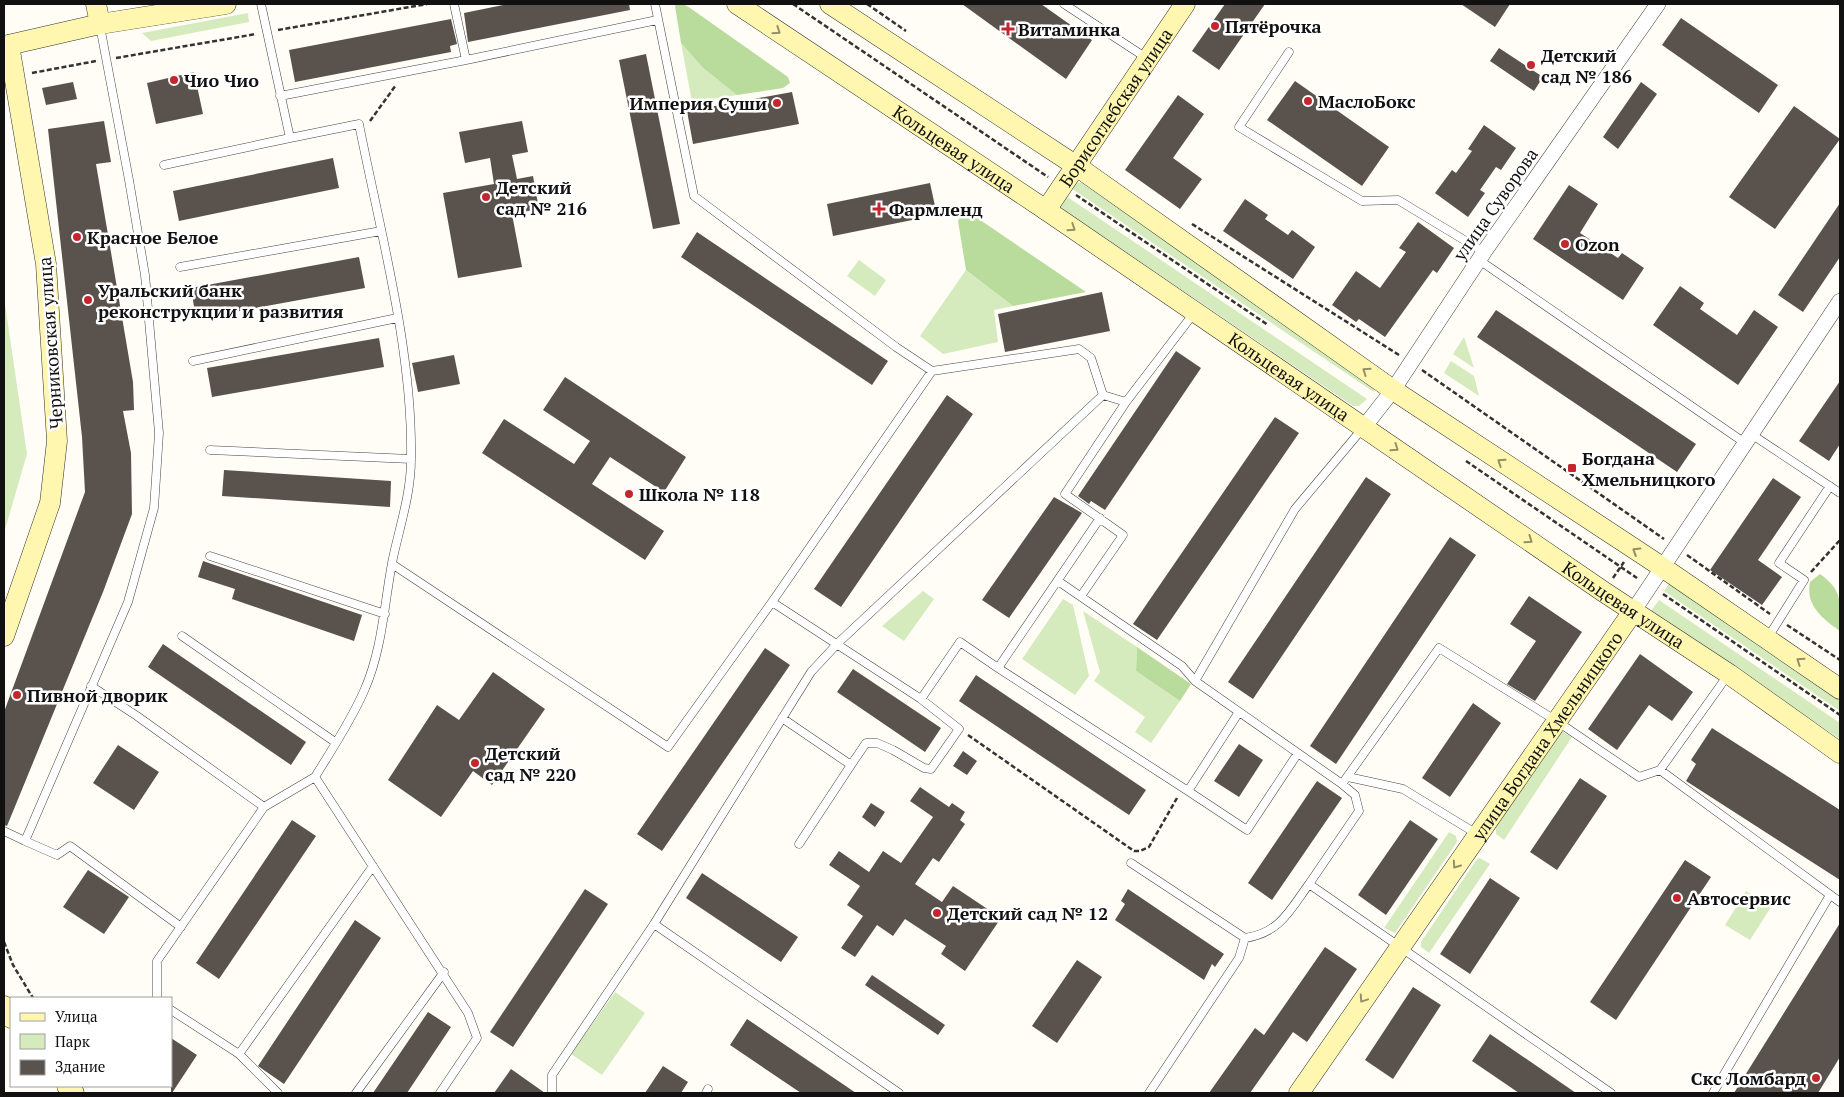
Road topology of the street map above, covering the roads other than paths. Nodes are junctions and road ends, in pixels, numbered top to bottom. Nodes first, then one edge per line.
1 (96, 4) edge
2 (226, 4) edge
3 (261, 4) edge
4 (454, 4) edge
5 (655, 4) edge
6 (737, 4) edge
7 (830, 4) edge
8 (1064, 4) edge
9 (1185, 4) edge
10 (1658, 4) edge
11 (657, 20) junction
12 (100, 24) junction
13 (7, 45) edge
14 (1289, 52) dead end
15 (466, 60) junction
16 (1148, 60) junction
17 (280, 96) junction
18 (290, 138) junction
19 (1075, 165) junction
20 (164, 166) dead end
21 (1046, 210) junction
22 (381, 231) junction
23 (1481, 256) junction
24 (180, 267) dead end
25 (1840, 301) edge
26 (1195, 312) junction
27 (397, 318) junction
28 (193, 361) dead end
29 (932, 371) junction
30 (1393, 390) junction
31 (1103, 395) junction
32 (1126, 402) junction
33 (1364, 427) junction
34 (1748, 438) junction
35 (210, 450) dead end
36 (411, 459) junction
37 (1830, 486) junction
38 (1840, 493) edge
39 (1100, 518) junction
40 (210, 556) dead end
41 (392, 564) junction
42 (1662, 567) junction
43 (1058, 581) junction
44 (1081, 596) junction
45 (772, 602) junction
46 (1634, 610) junction
47 (385, 614) junction
48 (4, 636) edge
49 (182, 636) dead end
50 (1766, 638) junction
51 (838, 643) junction
52 (998, 668) junction
53 (1730, 674) junction
54 (1195, 680) junction
55 (90, 686) junction
56 (1840, 689) edge
57 (922, 699) junction
58 (1239, 712) junction
59 (782, 718) junction
60 (1555, 720) junction
61 (336, 742) junction
62 (1298, 753) junction
63 (1840, 753) edge
64 (851, 765) junction
65 (1660, 770) junction
66 (315, 777) junction
67 (1348, 777) junction
68 (1342, 784) junction
69 (1185, 789) junction
70 (264, 807) junction
71 (4, 832) edge
72 (1478, 834) junction
73 (25, 841) junction
74 (799, 844) dead end
75 (1131, 863) dead end
76 (373, 866) junction
77 (1310, 884) junction
78 (1830, 895) junction
79 (1840, 902) edge
80 (654, 924) junction
81 (180, 927) junction
82 (1245, 938) junction
83 (1399, 947) junction
84 (444, 972) junction
85 (157, 997) edge
86 (172, 1011) edge
87 (239, 1054) junction
88 (278, 1093) edge
89 (356, 1093) edge
90 (440, 1093) edge
91 (552, 1093) edge
92 (899, 1093) edge
93 (1149, 1093) edge
94 (1299, 1093) edge
95 (1611, 1093) edge
96 (1713, 1093) edge

1 - 12 main road
2 - 12 main road
3 - 17 lane
4 - 15 lane
5 - 11 lane
6 -> 21 main road, Кольцевая улица
7 - 19 main road
8 - 16 lane
9 - 16 main road, Борисоглебская улица
10 - 23 street, улица Суворова
11 - 15 lane
11 - 29 lane
12 - 13 main road
12 - 55 lane
13 - 48 main road, Черниковская улица
14 - 23 lane
15 - 17 lane
16 - 19 main road, Борисоглебская улица
17 - 18 lane
18 - 20 lane
18 - 22 lane
19 - 21 main road, Борисоглебская улица
30 -> 19 main road
21 -> 26 main road, Кольцевая улица
22 - 24 lane
22 - 27 lane
23 - 30 street, улица Суворова
23 - 34 lane
25 - 34 street, улица Богдана Хмельницкого
26 - 32 lane
26 - 33 main road, Кольцевая улица
27 - 28 lane
27 - 36 lane
29 - 31 lane
29 - 45 lane
30 - 33 street, улица Суворова
42 -> 30 main road
31 - 32 lane
31 - 51 lane
32 - 39 lane
33 -> 46 main road, Кольцевая улица
33 - 54 lane
34 - 37 lane
34 - 42 street, улица Богдана Хмельницкого
35 - 36 lane
36 - 41 lane
37 - 38 lane
37 - 50 lane
39 - 43 lane
39 - 44 lane
40 - 47 lane
41 - 45 lane
41 - 47 lane
42 - 46 street, улица Богдана Хмельницкого
42 - 50 main road
43 - 44 lane
43 - 52 lane
44 - 54 lane
45 - 51 lane
46 - 53 main road, Кольцевая улица
46 - 60 main road, улица Богдана Хмельницкого
47 - 61 lane
49 - 61 lane
56 -> 50 main road
51 - 57 lane
51 - 59 lane
52 - 57 lane
52 - 69 lane
53 - 63 main road, Кольцевая улица
53 - 65 lane
54 - 58 lane
55 - 70 lane
55 - 73 lane
57 - 64 lane
58 - 62 lane
58 - 69 lane
59 - 64 lane
59 - 80 lane
60 - 65 lane
60 - 67 lane
60 - 72 main road, улица Богдана Хмельницкого
61 - 66 lane
62 - 68 lane
62 - 69 lane
64 - 74 lane
65 - 78 lane
66 - 70 lane
66 - 76 lane
67 - 68 lane
67 - 72 lane
68 - 77 lane
70 - 81 lane
71 - 73 lane
72 -> 83 main road, улица Богдана Хмельницкого
73 - 81 lane
75 - 82 lane
76 - 84 lane
76 - 87 lane
77 - 82 lane
77 - 83 lane
78 - 79 lane
78 - 96 lane
80 - 91 lane
80 - 92 lane
81 - 85 lane
82 - 93 lane
83 -> 94 main road, улица Богдана Хмельницкого
83 - 95 lane
84 - 89 lane
84 - 90 lane
86 - 87 lane
87 - 88 lane

